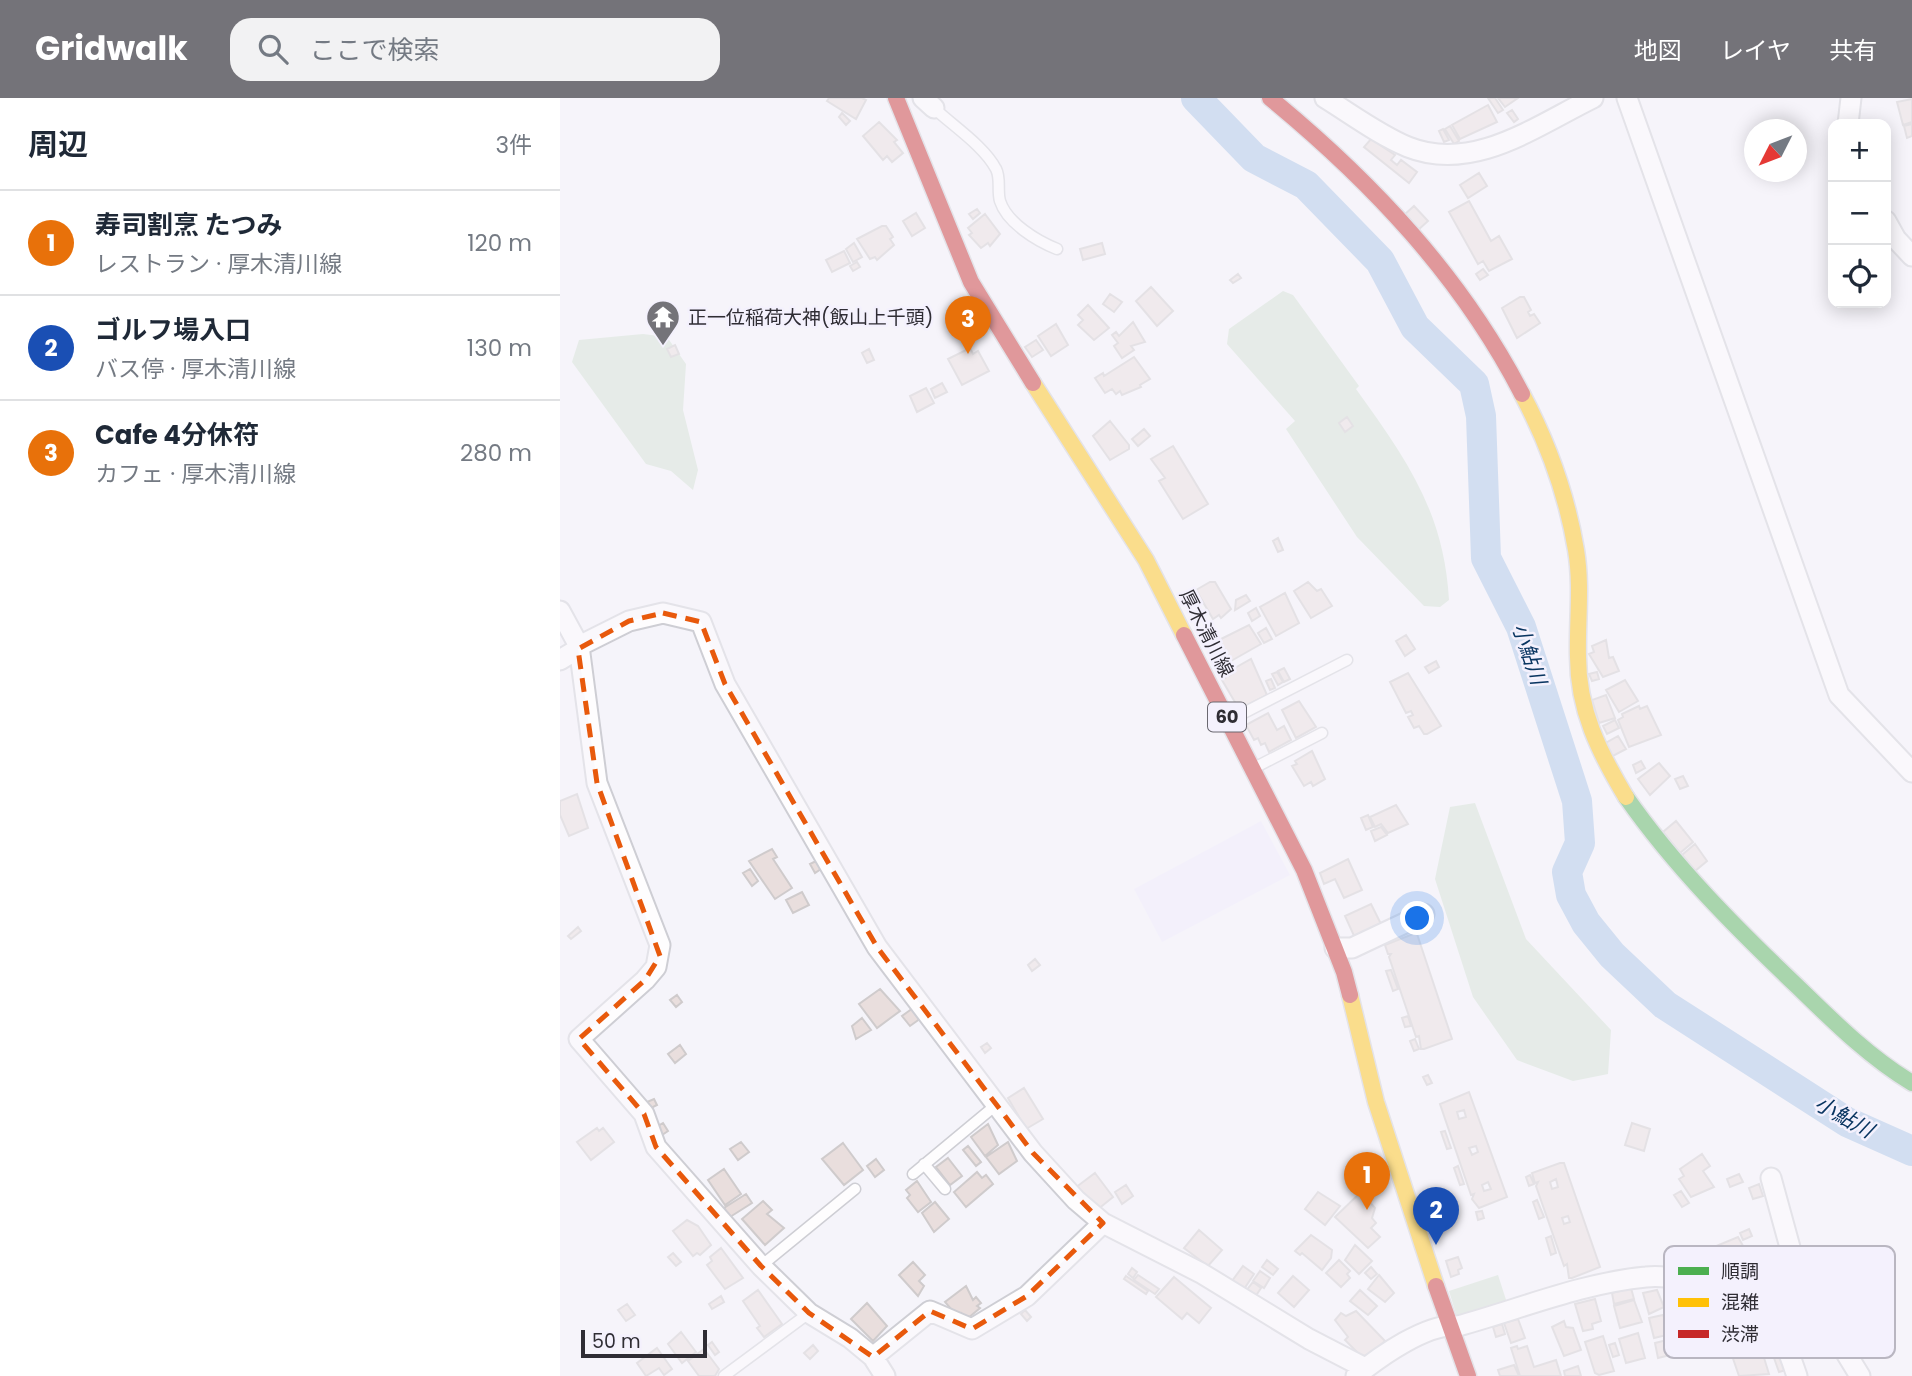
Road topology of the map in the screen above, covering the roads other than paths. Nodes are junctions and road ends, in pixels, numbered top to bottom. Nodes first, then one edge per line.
1 (895, 98) edge
2 (1270, 98) edge
3 (1325, 98) edge
4 (1593, 98) edge
5 (1627, 98) edge
6 (1851, 98) edge
7 (934, 102) edge
8 (1293, 105) edge
9 (1849, 119) edge
10 (1891, 230) edge
11 (1057, 249) dead end
12 (1912, 256) edge
13 (560, 611) edge
14 (579, 648) junction
15 (560, 660) edge
16 (1347, 660) dead end
17 (1228, 720) junction
18 (1322, 733) dead end
19 (1253, 768) junction
20 (1912, 772) edge
21 (1424, 914) dead end
22 (1335, 948) junction
23 (1912, 1083) edge
24 (996, 1105) junction
25 (924, 1164) junction
26 (912, 1174) dead end
27 (1771, 1178) dead end
28 (855, 1189) dead end
29 (945, 1189) dead end
30 (1103, 1223) junction
31 (1790, 1246) edge
32 (761, 1266) junction
33 (1664, 1278) edge
34 (809, 1313) junction
35 (1448, 1325) junction
36 (873, 1357) junction
37 (1790, 1358) edge
38 (1849, 1358) edge
39 (1361, 1372) edge
40 (724, 1376) edge
41 (885, 1376) edge
42 (1468, 1376) edge
43 (1797, 1376) edge
44 (1860, 1376) edge

1 - 17 main road, 厚木清川線 / 60
2 - 8 main road
3 - 4 street
5 - 20 street
6 - 9 street
7 - 11 lane
8 - 23 main road
10 - 12 street
13 - 14 street
14 - 15 street
14 - 24 street
14 - 32 street
16 - 17 lane
17 - 19 main road, 厚木清川線 / 60
18 - 19 lane
19 - 22 main road, 厚木清川線 / 60
21 - 22 street
22 - 35 main road, 厚木清川線 / 60
24 - 25 lane
24 - 30 street
25 - 26 lane
25 - 29 lane
27 - 31 street
28 - 32 lane
30 - 36 street
30 - 39 street
32 - 34 street
33 - 35 street
34 - 36 street
34 - 40 lane
35 - 39 street
35 - 42 main road, 厚木清川線 / 60
36 - 41 street
37 - 43 street
38 - 44 street

